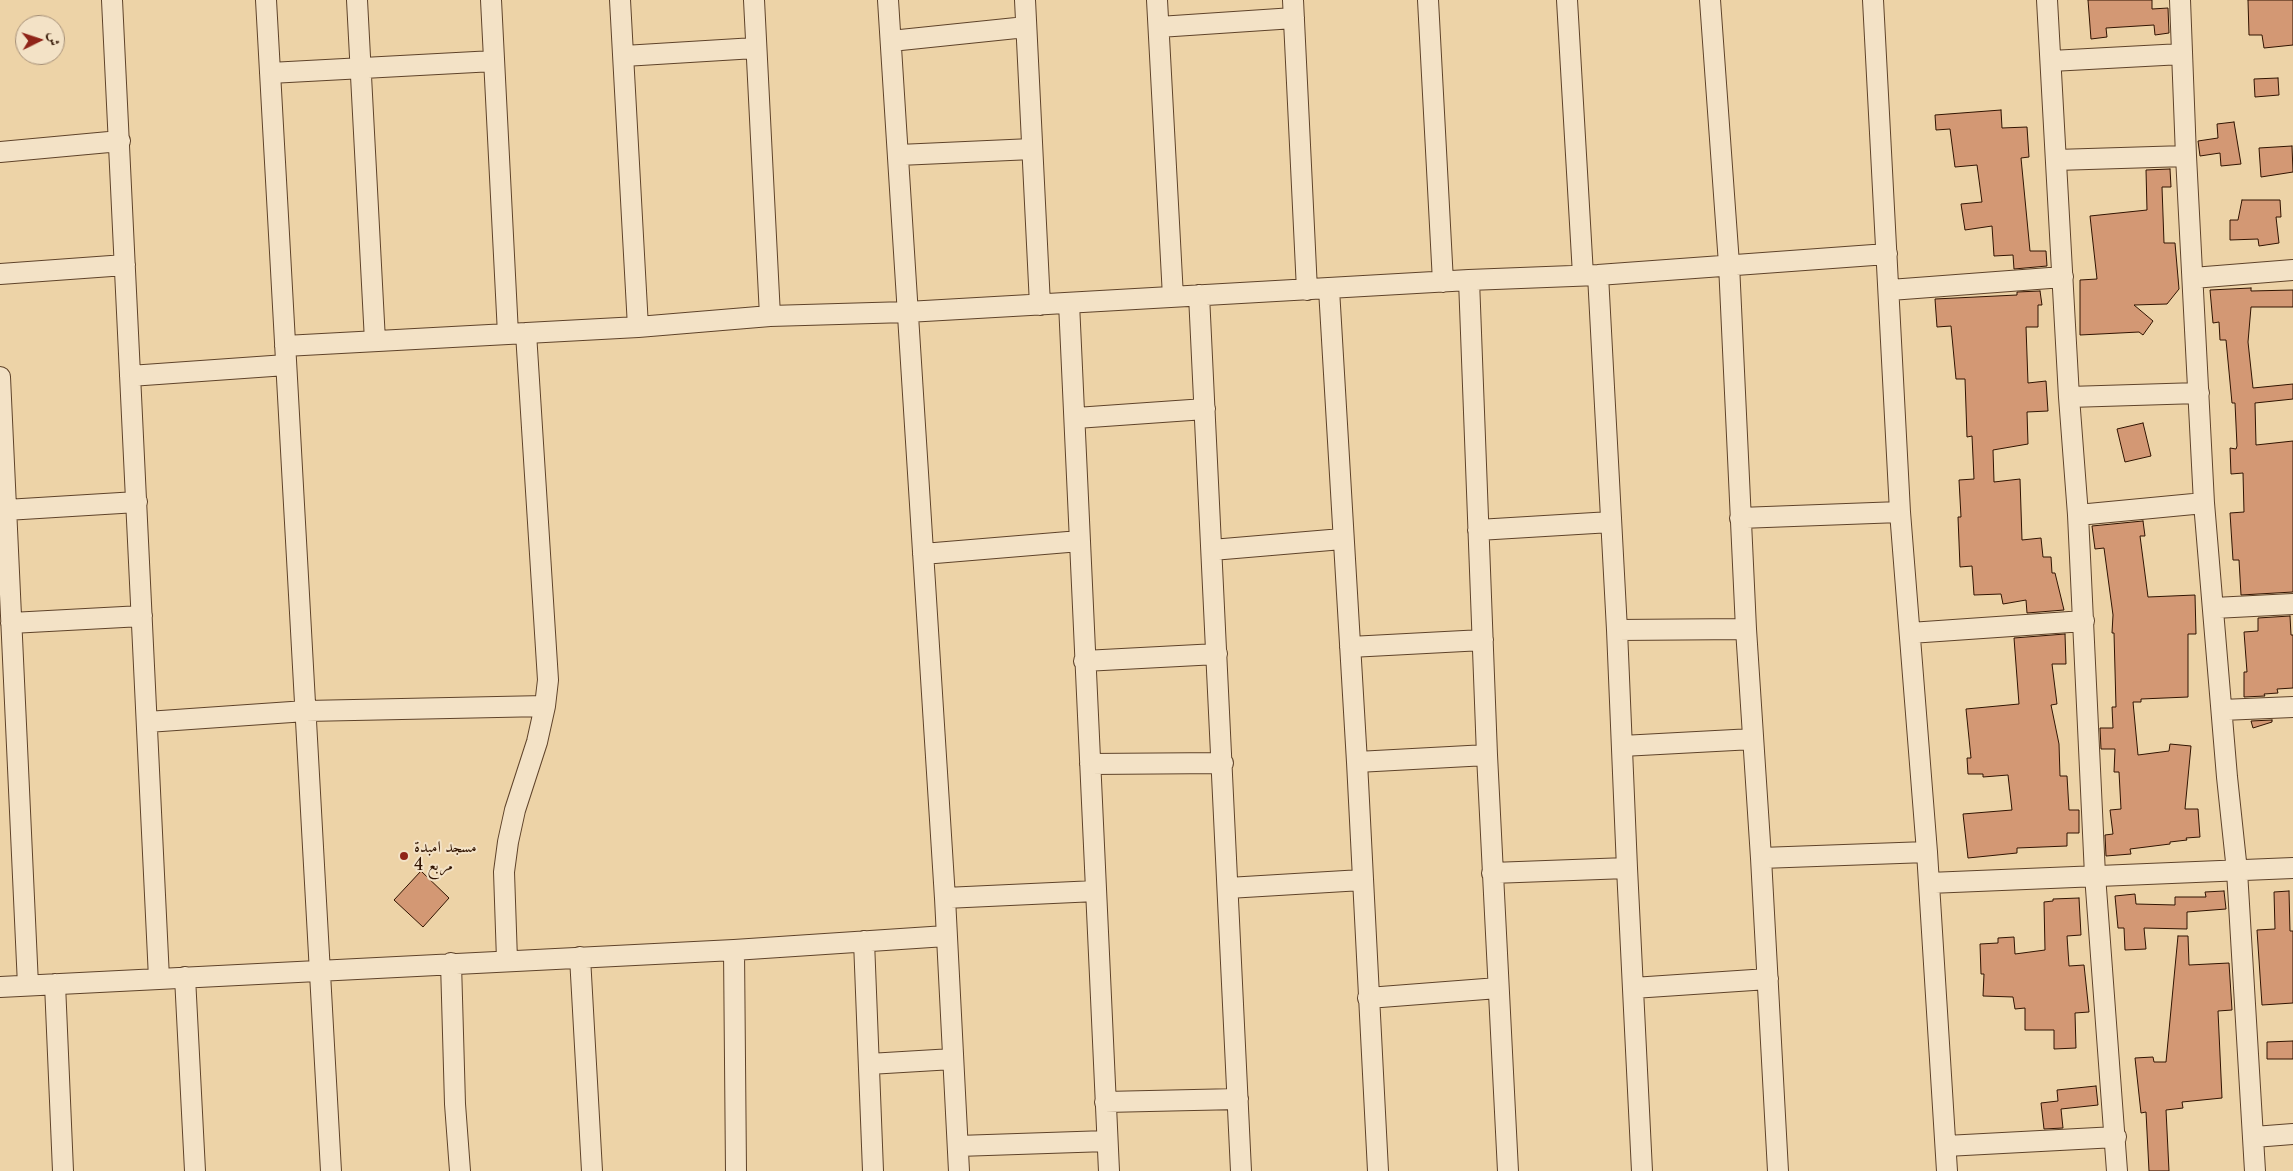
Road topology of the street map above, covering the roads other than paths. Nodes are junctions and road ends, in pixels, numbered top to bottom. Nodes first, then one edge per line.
1 (112, 0) edge
2 (266, 0) edge
3 (357, 0) edge
4 (490, 0) edge
5 (620, 0) edge
6 (754, 0) edge
7 (888, 0) edge
8 (1025, 0) edge
9 (1158, 0) edge
10 (1428, 0) edge
11 (1567, 0) edge
12 (1710, 0) edge
13 (1873, 0) edge
14 (2047, 0) edge
15 (2180, 0) edge
16 (1294, 9) edge
17 (1159, 26) junction
18 (1026, 27) junction
19 (891, 41) junction
20 (755, 48) junction
21 (2182, 54) junction
22 (624, 56) junction
23 (494, 61) junction
24 (2051, 62) junction
25 (361, 69) junction
26 (270, 73) junction
27 (120, 142) junction
28 (1032, 148) junction
29 (0, 152) edge
30 (899, 155) junction
31 (2186, 156) junction
32 (2056, 160) junction
33 (1887, 254) junction
34 (1729, 264) junction
35 (125, 265) junction
36 (2293, 270) edge
37 (0, 274) edge
38 (1591, 275) junction
39 (2063, 277) junction
40 (2193, 278) junction
41 (1469, 280) junction
42 (1443, 282) junction
43 (1329, 289) junction
44 (1307, 290) junction
45 (1890, 290) junction
46 (1198, 296) junction
47 (1173, 297) junction
48 (1069, 303) junction
49 (1040, 305) junction
50 (907, 312) junction
51 (770, 316) junction
52 (638, 327) junction
53 (517, 334) junction
54 (376, 341) junction
55 (286, 356) junction
56 (130, 376) junction
57 (0, 378) edge
58 (2199, 393) junction
59 (2070, 397) junction
60 (1204, 408) junction
61 (1076, 418) junction
62 (137, 502) junction
63 (2204, 503) junction
64 (6, 510) junction
65 (1900, 512) junction
66 (2078, 515) junction
67 (1740, 518) junction
68 (1611, 522) junction
69 (1478, 530) junction
70 (1342, 539) junction
71 (1080, 541) junction
72 (1212, 550) junction
73 (923, 554) junction
74 (2293, 604) edge
75 (2214, 608) junction
76 (142, 616) junction
77 (2084, 621) junction
78 (11, 623) junction
79 (1746, 629) junction
80 (1617, 630) junction
81 (1910, 633) junction
82 (1483, 640) junction
83 (1350, 647) junction
84 (1217, 654) junction
85 (1084, 661) junction
86 (545, 706) junction
87 (2293, 707) edge
88 (2222, 710) junction
89 (306, 711) junction
90 (8, 720) edge
91 (147, 722) junction
92 (1753, 739) junction
93 (1622, 746) junction
94 (1487, 755) junction
95 (1357, 762) junction
96 (1222, 763) junction
97 (1090, 764) junction
98 (1927, 852) junction
99 (1761, 858) junction
100 (1626, 868) junction
101 (2293, 868) edge
102 (2237, 871) junction
103 (1492, 873) junction
104 (2095, 874) junction
105 (1362, 880) junction
106 (1929, 883) junction
107 (1228, 888) junction
108 (1096, 891) junction
109 (945, 898) junction
110 (946, 936) junction
111 (864, 941) junction
112 (734, 950) junction
113 (580, 957) junction
114 (507, 960) junction
115 (451, 963) junction
116 (320, 970) junction
117 (185, 977) junction
118 (160, 978) junction
119 (1768, 979) junction
120 (55, 984) junction
121 (28, 986) junction
122 (0, 987) edge
123 (1498, 988) junction
124 (1633, 988) junction
125 (1368, 998) junction
126 (953, 1059) junction
127 (868, 1064) junction
128 (1238, 1099) junction
129 (1105, 1102) junction
130 (2293, 1134) edge
131 (2116, 1137) junction
132 (2254, 1137) junction
133 (1108, 1141) junction
134 (958, 1146) junction
135 (1946, 1146) junction
136 (63, 1171) edge
137 (195, 1171) edge
138 (331, 1171) edge
139 (460, 1171) edge
140 (592, 1171) edge
141 (736, 1171) edge
142 (872, 1171) edge
143 (959, 1171) edge
144 (1109, 1171) edge
145 (1241, 1171) edge
146 (1378, 1171) edge
147 (1508, 1171) edge
148 (1642, 1171) edge
149 (1778, 1171) edge
150 (1947, 1171) edge
151 (2118, 1171) edge
152 (2255, 1171) edge

1 - 27 street
2 - 26 street
3 - 25 street
4 - 23 street
5 - 22 street
6 - 20 street
7 - 19 street
8 - 18 street
9 - 17 street
10 - 42 street
11 - 38 street
12 - 34 street
13 - 33 street
14 - 24 street
15 - 21 street
16 - 17 street
16 - 44 street
17 - 47 street
18 - 19 street
18 - 28 street
19 - 30 street
20 - 22 street
20 - 51 street
21 - 24 street
21 - 31 street
22 - 52 street
23 - 25 street
23 - 53 street
24 - 32 street
25 - 26 street
25 - 54 street
26 - 55 street
27 - 29 street
27 - 35 street
28 - 30 street
28 - 49 street
30 - 50 street
31 - 32 street
31 - 40 street
32 - 39 street
33 - 34 street
33 - 45 street
34 - 38 street
34 - 67 street
35 - 37 street
35 - 56 street
36 - 40 street
38 - 41 street
38 - 68 street
39 - 45 street
39 - 59 street
40 - 58 street
41 - 42 street
41 - 69 street
42 - 43 street
43 - 44 street
43 - 70 street
44 - 46 street
45 - 65 street
46 - 47 street
46 - 60 street
47 - 48 street
48 - 49 street
48 - 61 street
49 - 50 street
50 - 51 street
50 - 73 street
51 - 52 street
52 - 53 street
53 - 54 street
53 - 86 street
54 - 55 street
55 - 56 street
55 - 89 street
56 - 62 street
57 - 64 street
58 - 59 street
58 - 63 street
59 - 66 street
60 - 61 street
60 - 72 street
61 - 71 street
62 - 64 street
62 - 76 street
63 - 66 street
63 - 75 street
64 - 78 street
65 - 67 street
65 - 81 street
66 - 77 street
67 - 79 street
68 - 69 street
68 - 80 street
69 - 82 street
70 - 72 street
70 - 83 street
71 - 73 street
71 - 85 street
72 - 84 street
73 - 109 street
74 - 75 street
75 - 88 street
76 - 78 street
76 - 91 street
77 - 81 street
77 - 104 street
78 - 90 street
79 - 80 street
79 - 92 street
80 - 93 street
81 - 98 street
82 - 83 street
82 - 94 street
83 - 95 street
84 - 85 street
84 - 96 street
85 - 97 street
86 - 89 street
86 - 114 street
87 - 88 street
88 - 102 street
89 - 91 street
89 - 116 street
90 - 121 street
91 - 118 street
92 - 93 street
92 - 99 street
93 - 100 street
94 - 95 street
94 - 103 street
95 - 105 street
96 - 97 street
96 - 107 street
97 - 108 street
98 - 99 street
98 - 106 street
99 - 119 street
100 - 103 street
100 - 124 street
101 - 102 street
102 - 104 street
102 - 132 street
103 - 123 street
104 - 106 street
104 - 131 street
105 - 107 street
105 - 125 street
106 - 135 street
107 - 128 street
108 - 109 street
108 - 129 street
109 - 110 street
110 - 111 street
110 - 126 street
111 - 112 street
111 - 127 street
112 - 113 street
112 - 141 street
113 - 114 street
113 - 140 street
114 - 115 street
115 - 116 street
115 - 139 street
116 - 117 street
116 - 138 street
117 - 118 street
117 - 137 street
118 - 120 street
119 - 124 street
119 - 149 street
120 - 121 street
120 - 136 street
121 - 122 street
123 - 125 street
123 - 147 street
124 - 148 street
125 - 146 street
126 - 127 street
126 - 134 street
127 - 142 street
128 - 129 street
128 - 145 street
129 - 133 street
130 - 132 street
131 - 135 street
131 - 151 street
132 - 152 street
133 - 134 street
133 - 144 street
134 - 143 street
135 - 150 street

